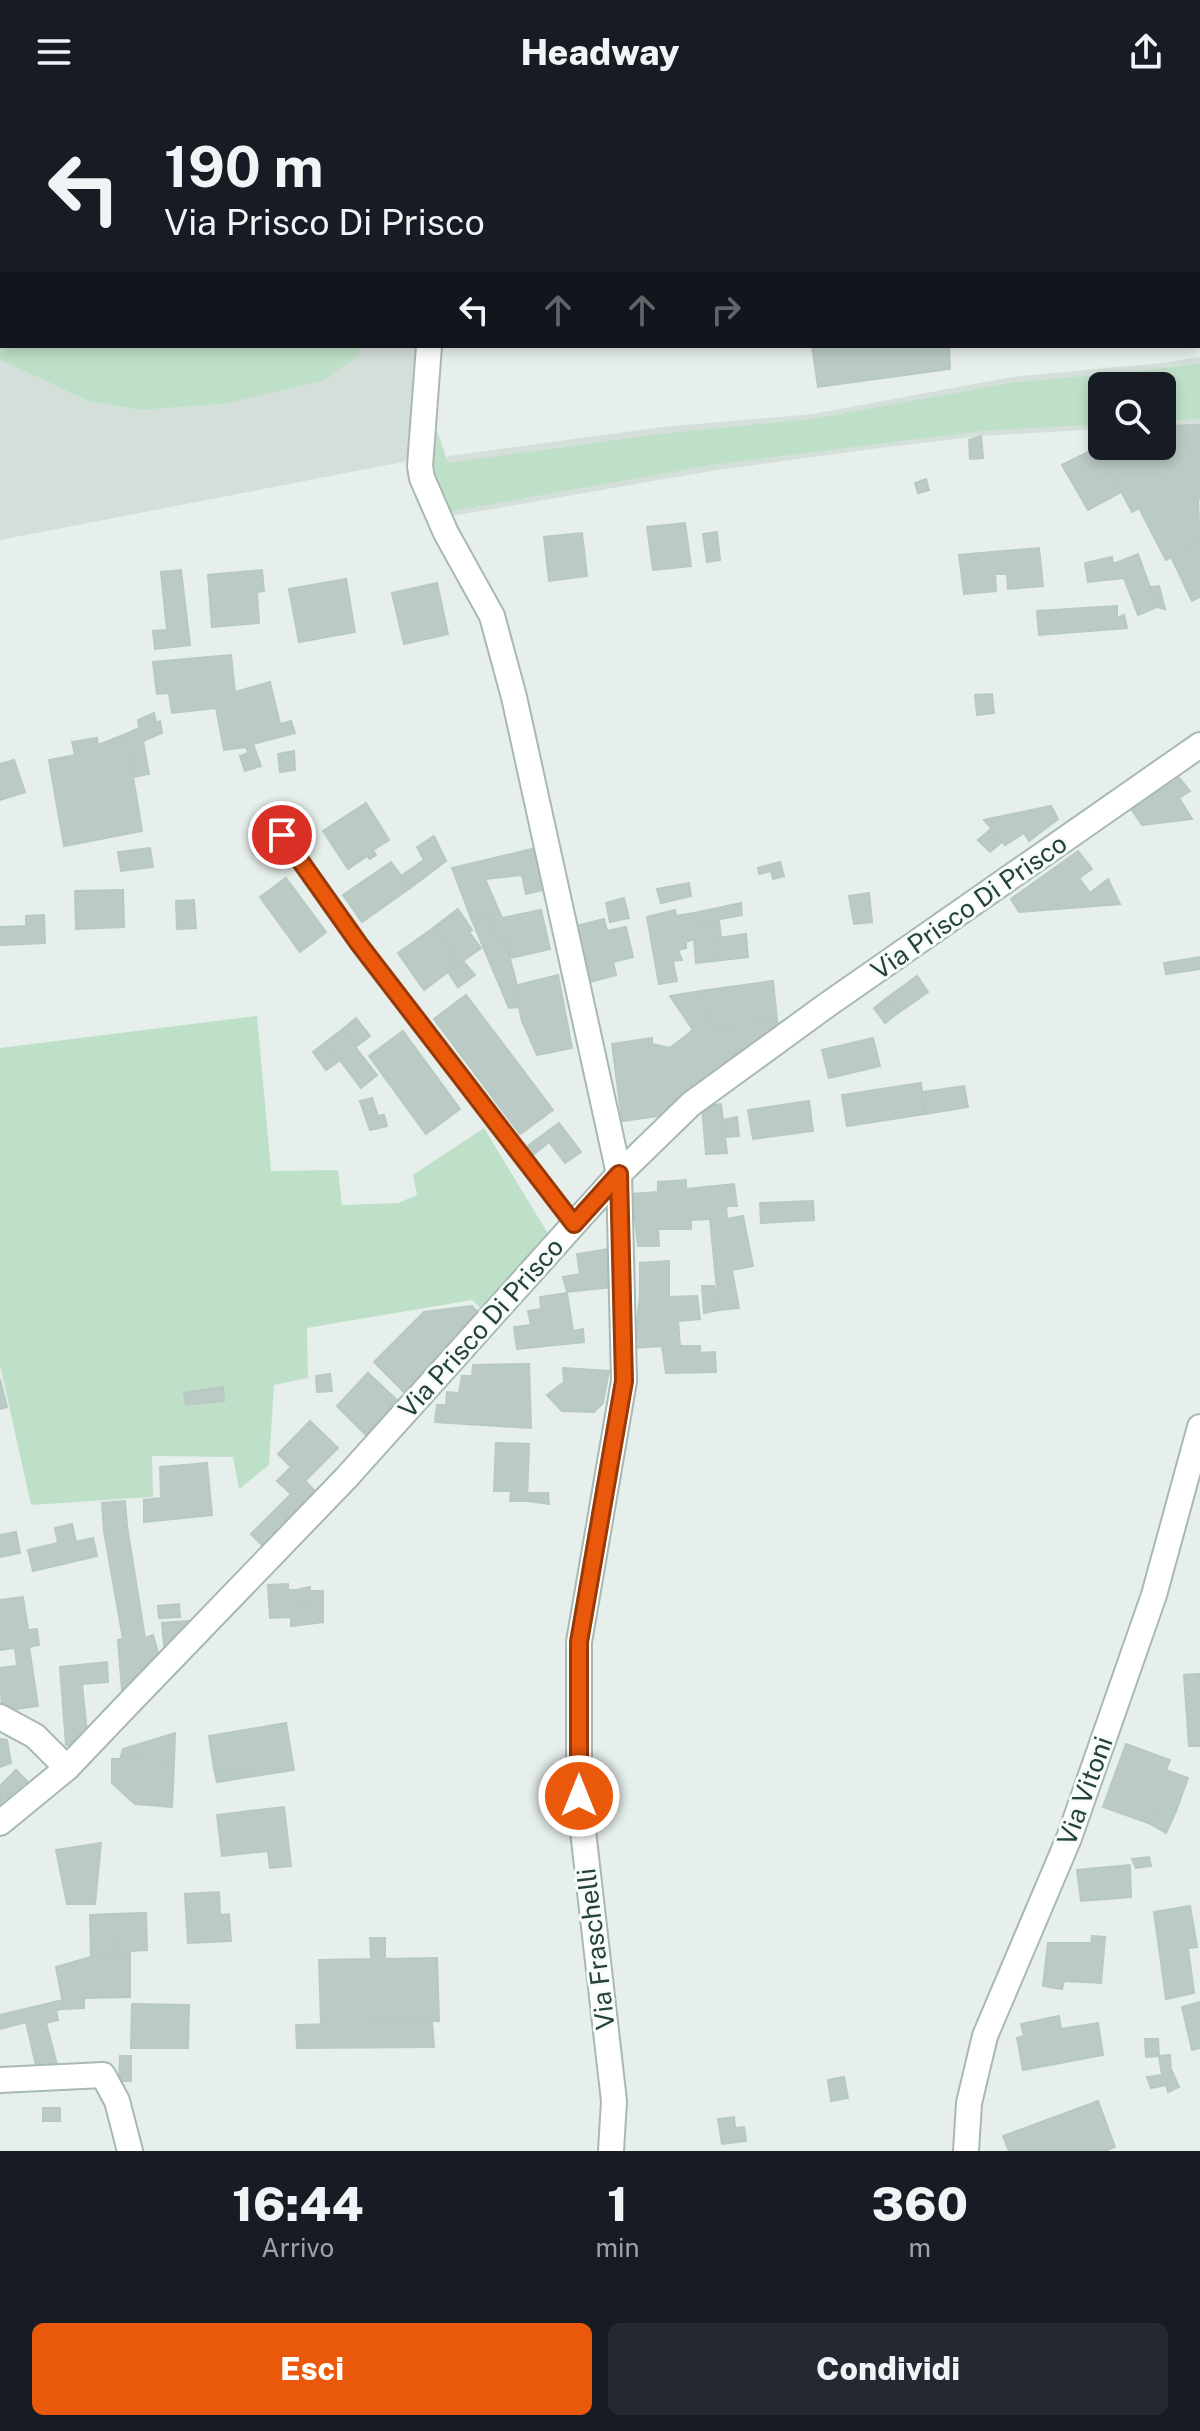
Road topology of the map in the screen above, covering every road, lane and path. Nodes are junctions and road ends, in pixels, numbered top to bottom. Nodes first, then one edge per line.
1 (429, 348) edge
2 (1200, 745) edge
3 (270, 819) dead end
4 (619, 1174) junction
5 (574, 1224) junction
6 (1200, 1427) edge
7 (0, 1717) edge
8 (67, 1768) junction
9 (0, 1823) edge
10 (0, 2080) edge
11 (130, 2151) edge
12 (611, 2151) edge
13 (966, 2151) edge

1 - 4 street, Via Fraschelli
2 - 4 street, Via Prisco Di Prisco
3 - 5 lane
4 - 5 street, Via Prisco Di Prisco
4 - 12 street, Via Fraschelli
5 - 8 street, Via Prisco Di Prisco
6 - 13 street, Via Vitoni
7 - 8 street
8 - 9 street, Via Prisco Di Prisco
10 - 11 street

